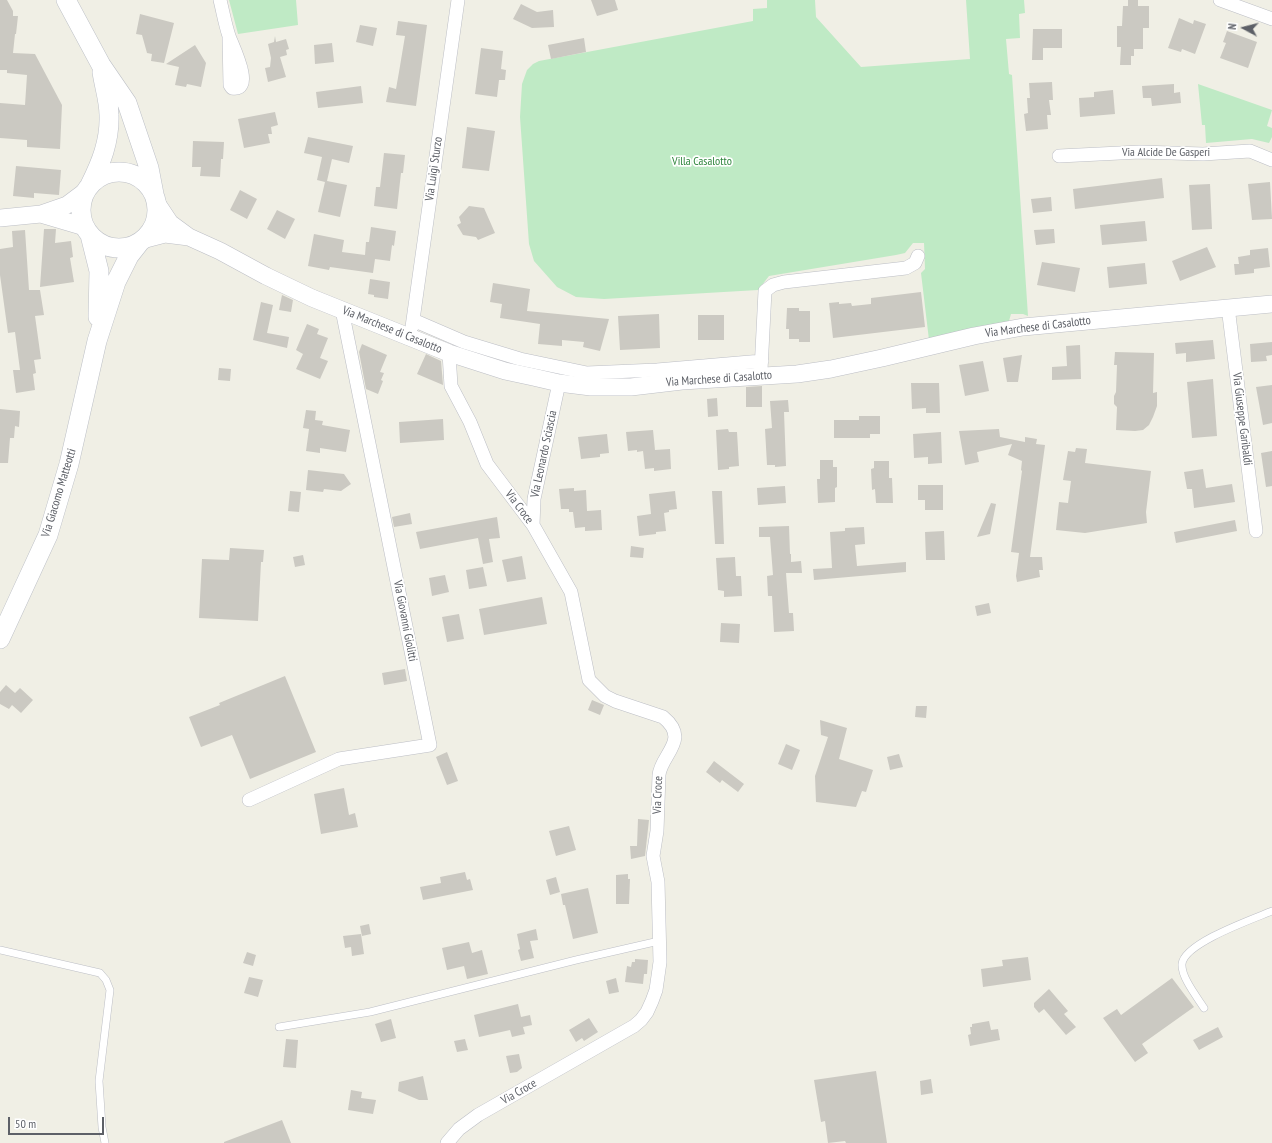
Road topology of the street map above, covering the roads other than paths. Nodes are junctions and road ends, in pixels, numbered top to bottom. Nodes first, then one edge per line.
1 (66, 0) edge
2 (220, 0) edge
3 (458, 0) edge
4 (1220, 0) edge
5 (1272, 19) edge
6 (229, 36) dead end
7 (100, 65) junction
8 (1059, 156) dead end
9 (1272, 160) edge
10 (88, 189) junction
11 (155, 200) junction
12 (41, 214) junction
13 (0, 218) edge
14 (88, 231) junction
15 (189, 237) junction
16 (141, 241) junction
17 (918, 256) dead end
18 (1272, 304) edge
19 (1228, 307) junction
20 (342, 310) junction
21 (413, 320) junction
22 (410, 337) junction
23 (97, 341) junction
24 (449, 353) junction
25 (761, 368) junction
26 (559, 383) junction
27 (533, 525) junction
28 (1256, 531) dead end
29 (0, 639) edge
30 (249, 800) dead end
31 (1272, 911) edge
32 (659, 941) junction
33 (0, 950) edge
34 (1204, 1008) dead end
35 (279, 1027) dead end
36 (105, 1143) edge
37 (447, 1143) edge

1 - 7 main road
2 - 6 street
3 - 21 street, Via Luigi Sturzo
4 - 5 street
7 - 10 main road
7 - 11 main road
8 - 9 street, Via Alcide De Gasperi
10 - 11 main road
10 - 12 street
10 - 14 main road
11 - 15 street
11 - 16 main road
12 - 13 street
12 - 14 street
14 - 16 main road
14 - 23 main road
15 - 16 street
15 - 20 street, Via Marchese di Casalotto
16 - 23 main road
17 - 25 street
18 - 19 street, Via Marchese di Casalotto
19 - 25 street, Via Marchese di Casalotto
19 - 28 street, Via Giuseppe Garibaldi
20 - 22 street, Via Marchese di Casalotto
20 - 30 street, Via Giovanni Giolitti
21 - 22 street, Via Luigi Sturzo
21 - 25 street
22 - 24 street, Via Marchese di Casalotto
23 - 29 main road, Via Giacomo Matteotti
24 - 26 street, Via Marchese di Casalotto
24 - 27 street, Via Croce
25 - 26 street, Via Marchese di Casalotto
26 - 27 street, Via Leonardo Sciascia
27 - 32 street, Via Croce
31 - 34 lane
32 - 35 lane
32 - 37 street, Via Croce
33 - 36 lane

